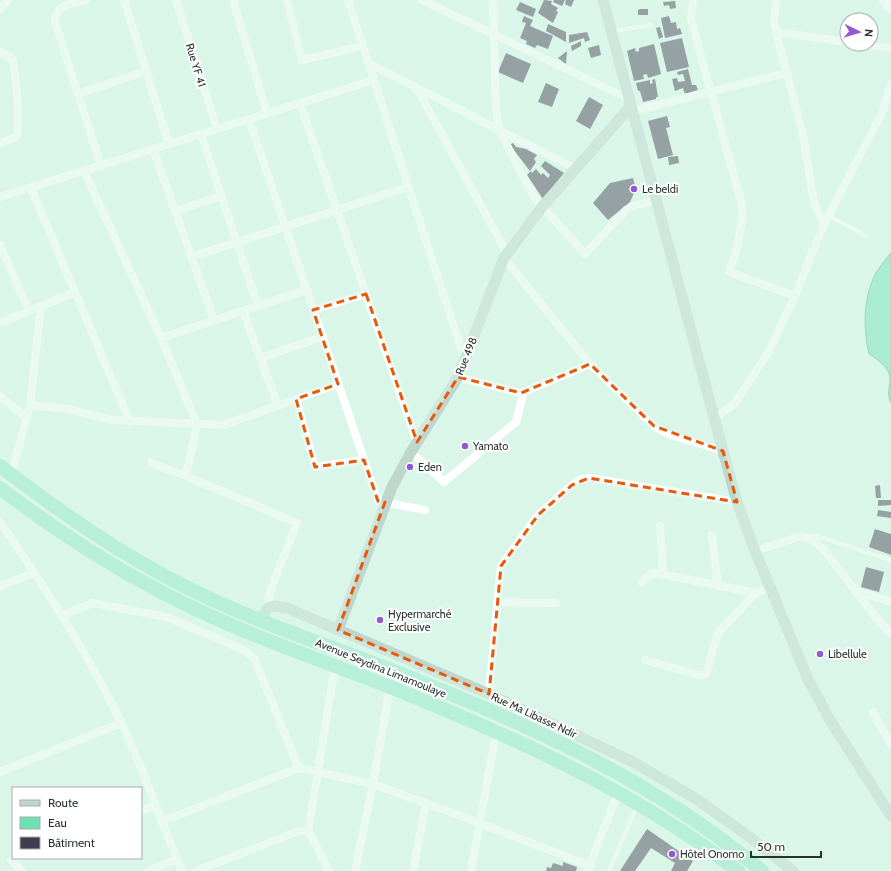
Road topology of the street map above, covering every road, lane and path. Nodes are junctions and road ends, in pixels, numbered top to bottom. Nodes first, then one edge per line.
1 (8, 0) edge
2 (86, 0) edge
3 (124, 0) edge
4 (176, 0) edge
5 (233, 0) edge
6 (286, 0) edge
7 (348, 0) edge
8 (422, 0) edge
9 (493, 0) edge
10 (602, 0) edge
11 (693, 0) edge
12 (776, 0) edge
13 (883, 0) edge
14 (0, 9) edge
15 (891, 10) edge
16 (651, 25) dead end
17 (611, 31) junction
18 (776, 32) junction
19 (494, 34) junction
20 (839, 41) edge
21 (362, 46) junction
22 (879, 46) edge
23 (891, 48) edge
24 (0, 52) edge
25 (368, 63) junction
26 (146, 71) junction
27 (786, 73) junction
28 (374, 80) junction
29 (891, 85) edge
30 (416, 87) junction
31 (712, 92) junction
32 (78, 94) junction
33 (300, 103) junction
34 (631, 106) junction
35 (267, 113) junction
36 (249, 119) junction
37 (217, 129) junction
38 (499, 130) junction
39 (201, 134) junction
40 (0, 144) edge
41 (169, 144) junction
42 (153, 149) junction
43 (101, 166) junction
44 (576, 169) junction
45 (84, 171) junction
46 (408, 187) junction
47 (31, 188) junction
48 (221, 196) junction
49 (0, 197) edge
50 (655, 200) junction
51 (542, 207) junction
52 (337, 210) junction
53 (175, 211) junction
54 (828, 215) junction
55 (824, 224) junction
56 (285, 227) junction
57 (867, 236) dead end
58 (237, 242) junction
59 (0, 245) edge
60 (506, 256) junction
61 (191, 257) junction
62 (3, 262) edge
63 (306, 290) junction
64 (75, 292) junction
65 (366, 294) junction
66 (795, 296) junction
67 (41, 306) junction
68 (258, 306) junction
69 (313, 310) junction
70 (29, 311) junction
71 (243, 311) junction
72 (214, 320) junction
73 (0, 323) edge
74 (322, 337) junction
75 (162, 338) junction
76 (260, 358) junction
77 (465, 361) junction
78 (590, 364) junction
79 (458, 377) junction
80 (338, 384) junction
81 (524, 391) junction
82 (0, 396) edge
83 (296, 399) junction
84 (30, 405) junction
85 (278, 406) junction
86 (27, 418) junction
87 (714, 419) junction
88 (130, 422) junction
89 (197, 424) junction
90 (417, 442) junction
91 (723, 451) junction
92 (411, 452) junction
93 (364, 460) junction
94 (151, 464) dead end
95 (6, 470) edge
96 (186, 476) junction
97 (0, 488) edge
98 (385, 502) junction
99 (737, 502) junction
100 (425, 510) dead end
101 (0, 522) edge
102 (660, 526) dead end
103 (712, 535) dead end
104 (802, 536) junction
105 (755, 551) junction
106 (891, 560) edge
107 (34, 573) junction
108 (663, 574) junction
109 (642, 582) dead end
110 (0, 586) edge
111 (718, 586) junction
112 (769, 588) junction
113 (856, 591) junction
114 (756, 593) junction
115 (497, 602) junction
116 (891, 602) edge
117 (556, 603) dead end
118 (264, 614) junction
119 (61, 616) junction
120 (338, 630) junction
121 (891, 634) edge
122 (645, 660) dead end
123 (335, 667) junction
124 (390, 687) junction
125 (489, 694) junction
126 (873, 712) dead end
127 (121, 723) junction
128 (496, 733) junction
129 (891, 745) edge
130 (299, 768) junction
131 (318, 771) junction
132 (0, 772) edge
133 (373, 784) junction
134 (618, 792) junction
135 (426, 803) junction
136 (638, 804) junction
137 (156, 805) junction
138 (142, 811) edge
139 (891, 816) edge
140 (163, 821) junction
141 (480, 823) junction
142 (308, 832) junction
143 (177, 859) junction
144 (589, 868) edge
145 (148, 871) edge
146 (182, 871) edge
147 (196, 871) edge
148 (329, 871) edge
149 (355, 871) edge
150 (413, 871) edge
151 (471, 871) edge
152 (609, 871) edge
153 (738, 871) edge
154 (762, 871) edge
155 (793, 871) edge

1 - 14 street
2 - 32 street
3 - 26 street
4 - 37 street, Rue YF 41
5 - 35 street
6 - 21 street
7 - 21 street
8 - 19 street
9 - 19 street
10 - 17 street
11 - 31 street
12 - 18 street
13 - 15 street
16 - 17 lane
17 - 34 street
18 - 20 street
18 - 27 street
19 - 34 street
19 - 38 street
21 - 25 street
22 - 23 street
24 - 40 street
25 - 28 street
25 - 30 street
26 - 32 street
26 - 41 street
27 - 31 street
27 - 55 street
28 - 33 street
28 - 46 street
29 - 54 street
30 - 38 street
30 - 60 street
31 - 34 street
31 - 66 street
32 - 43 street
33 - 35 street
33 - 52 street
34 - 44 street, Rue 498
34 - 50 street
35 - 36 street
36 - 37 street
36 - 56 street
37 - 39 street
38 - 44 street
38 - 51 street
39 - 41 street
39 - 48 street
41 - 42 street
42 - 43 street
42 - 53 street
43 - 45 street
44 - 51 street, Rue 498
45 - 47 street
45 - 75 street
46 - 52 street
46 - 77 street
47 - 49 street
47 - 64 street
48 - 53 street
48 - 58 street
50 - 51 street
50 - 87 street
51 - 60 street, Rue 498
52 - 56 street
52 - 65 street
53 - 61 street
54 - 55 street
54 - 57 lane
55 - 66 street
56 - 58 street
56 - 63 street
58 - 61 street
58 - 68 street
59 - 62 street
60 - 77 street, Rue 498
60 - 78 street
61 - 72 street
62 - 70 street
63 - 68 street
63 - 69 street
64 - 67 street
64 - 88 street
65 - 69 street
65 - 90 street
66 - 87 street
67 - 70 street
67 - 84 street
68 - 71 street
69 - 74 street
70 - 73 street
71 - 72 street
71 - 76 street
72 - 75 street
74 - 76 street
74 - 80 street
75 - 89 street
76 - 85 street
77 - 79 street, Rue 498
78 - 81 street
78 - 91 street
79 - 81 street
79 - 90 street, Rue 498
80 - 83 street
80 - 93 street
81 - 92 street
82 - 86 street
83 - 85 street
83 - 93 street
84 - 86 street
84 - 88 street
85 - 89 street
86 - 95 street
87 - 91 street
88 - 89 street
89 - 96 street
90 - 92 street, Rue 498
91 - 99 street
92 - 98 street, Rue 498
93 - 98 street
94 - 96 street
95 - 118 highway, Avenue Seydina Limamoulaye
96 - 118 street
97 - 123 highway, Avenue Seydina Limamoulaye
98 - 100 street
98 - 120 street, Rue 498
99 - 105 street
99 - 115 street
101 - 107 street
102 - 108 street
103 - 111 street
104 - 105 street
104 - 106 lane
104 - 113 street
105 - 112 street
107 - 110 street
107 - 119 street
108 - 109 street
108 - 111 street
111 - 114 street
112 - 114 street
112 - 139 street
113 - 116 street
113 - 121 street
114 - 122 street
115 - 117 street
115 - 125 street
118 - 120 street, Rue Ma Libasse Ndir
118 - 154 highway, Avenue Seydina Limamoulaye
119 - 127 street
119 - 130 street
120 - 125 street, Rue Ma Libasse Ndir
123 - 124 highway, Avenue Seydina Limamoulaye
123 - 131 street
124 - 128 highway, Avenue Seydina Limamoulaye
124 - 133 street
125 - 155 street, Rue Ma Libasse Ndir
126 - 129 street
127 - 132 street
127 - 137 street
128 - 134 highway, Avenue Seydina Limamoulaye
128 - 141 street
130 - 131 street
130 - 140 street
131 - 133 street
131 - 142 street
133 - 135 street
133 - 149 street
134 - 136 highway, Avenue Seydina Limamoulaye
134 - 144 street
135 - 141 street
135 - 150 street
136 - 152 lane
136 - 153 highway, Avenue Seydina Limamoulaye
137 - 138 street
137 - 140 street
140 - 143 street
141 - 144 street
141 - 151 street
142 - 147 street
142 - 148 street
143 - 145 street
143 - 146 street

